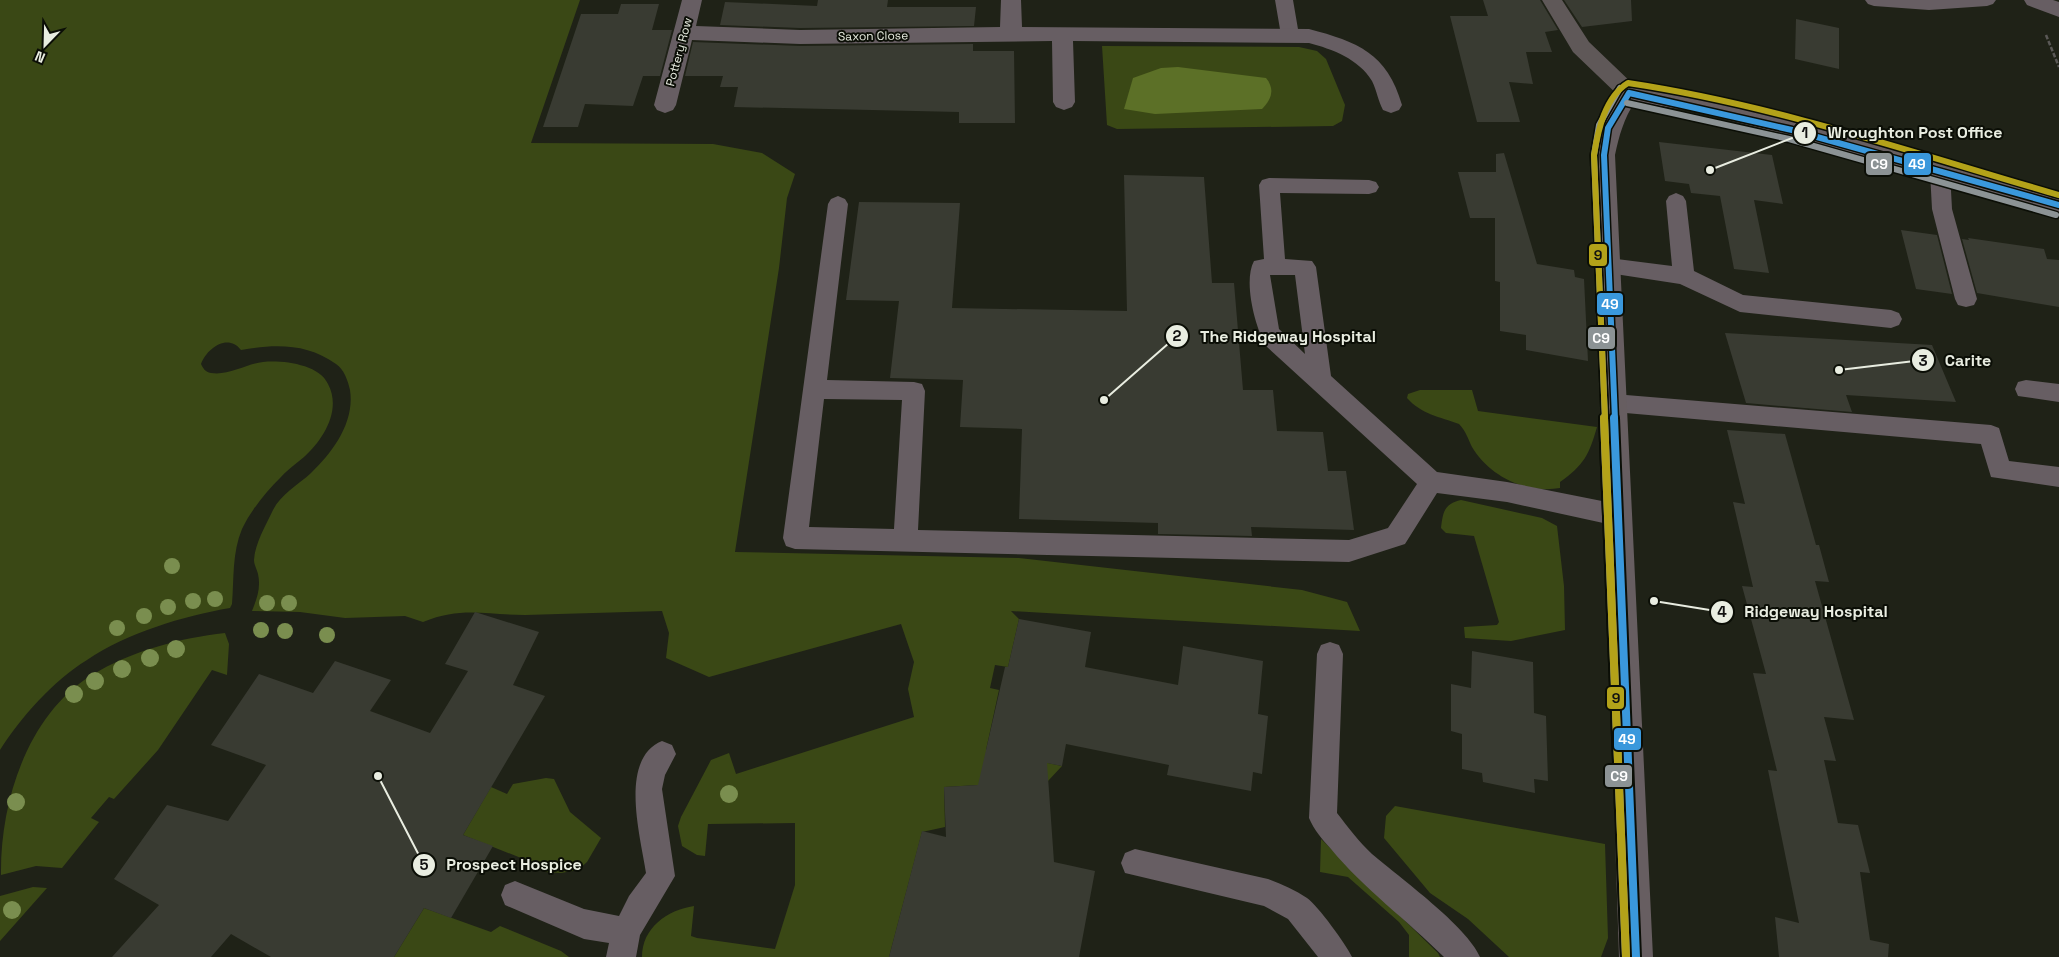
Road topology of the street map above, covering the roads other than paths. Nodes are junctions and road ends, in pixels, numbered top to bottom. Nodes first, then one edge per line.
1 (692, 0) edge
2 (1011, 0) edge
3 (1284, 0) edge
4 (1552, 0) edge
5 (1874, 0) edge
6 (1987, 0) edge
7 (2034, 0) edge
8 (2059, 10) edge
9 (684, 33) junction
10 (1010, 34) junction
11 (1062, 34) junction
12 (1290, 35) junction
13 (1629, 93) junction
14 (1064, 102) dead end
15 (665, 105) dead end
16 (1391, 105) dead end
17 (1940, 172) junction
18 (1369, 187) dead end
19 (1676, 201) dead end
20 (838, 204) dead end
21 (2059, 205) edge
22 (1275, 266) junction
23 (1609, 266) junction
24 (1684, 276) junction
25 (1966, 300) dead end
26 (1891, 320) dead end
27 (1320, 380) junction
28 (814, 389) junction
29 (2026, 389) dead end
30 (2059, 394) edge
31 (1614, 403) junction
32 (2059, 477) edge
33 (1432, 482) junction
34 (1618, 515) junction
35 (905, 542) junction
36 (1330, 654) dead end
37 (662, 754) dead end
38 (1135, 863) dead end
39 (515, 895) dead end
40 (624, 944) edge
41 (1337, 957) edge
42 (1465, 957) edge
43 (1636, 957) edge

1 - 9 street, Pottery Row
2 - 10 street
3 - 12 lane
4 - 13 main road
5 - 6 lane
7 - 8 street
9 - 10 street, Saxon Close
9 - 15 street, Pottery Row
10 - 11 street, Saxon Close
11 - 12 street, Saxon Close
11 - 14 street
12 - 16 street, Saxon Close
13 - 17 main road
13 - 23 main road
17 - 21 main road
17 - 25 lane
18 - 22 lane
19 - 24 lane
20 - 28 lane
22 - 27 lane
22 - 27 lane
23 - 24 lane
23 - 31 main road
24 - 26 lane
27 - 33 lane
28 - 35 lane
28 - 35 lane
29 - 30 lane
31 - 32 lane
31 - 34 main road
33 - 34 lane
33 - 35 lane
34 - 43 main road
36 - 42 lane
37 - 40 lane
38 - 41 lane
39 - 40 lane

